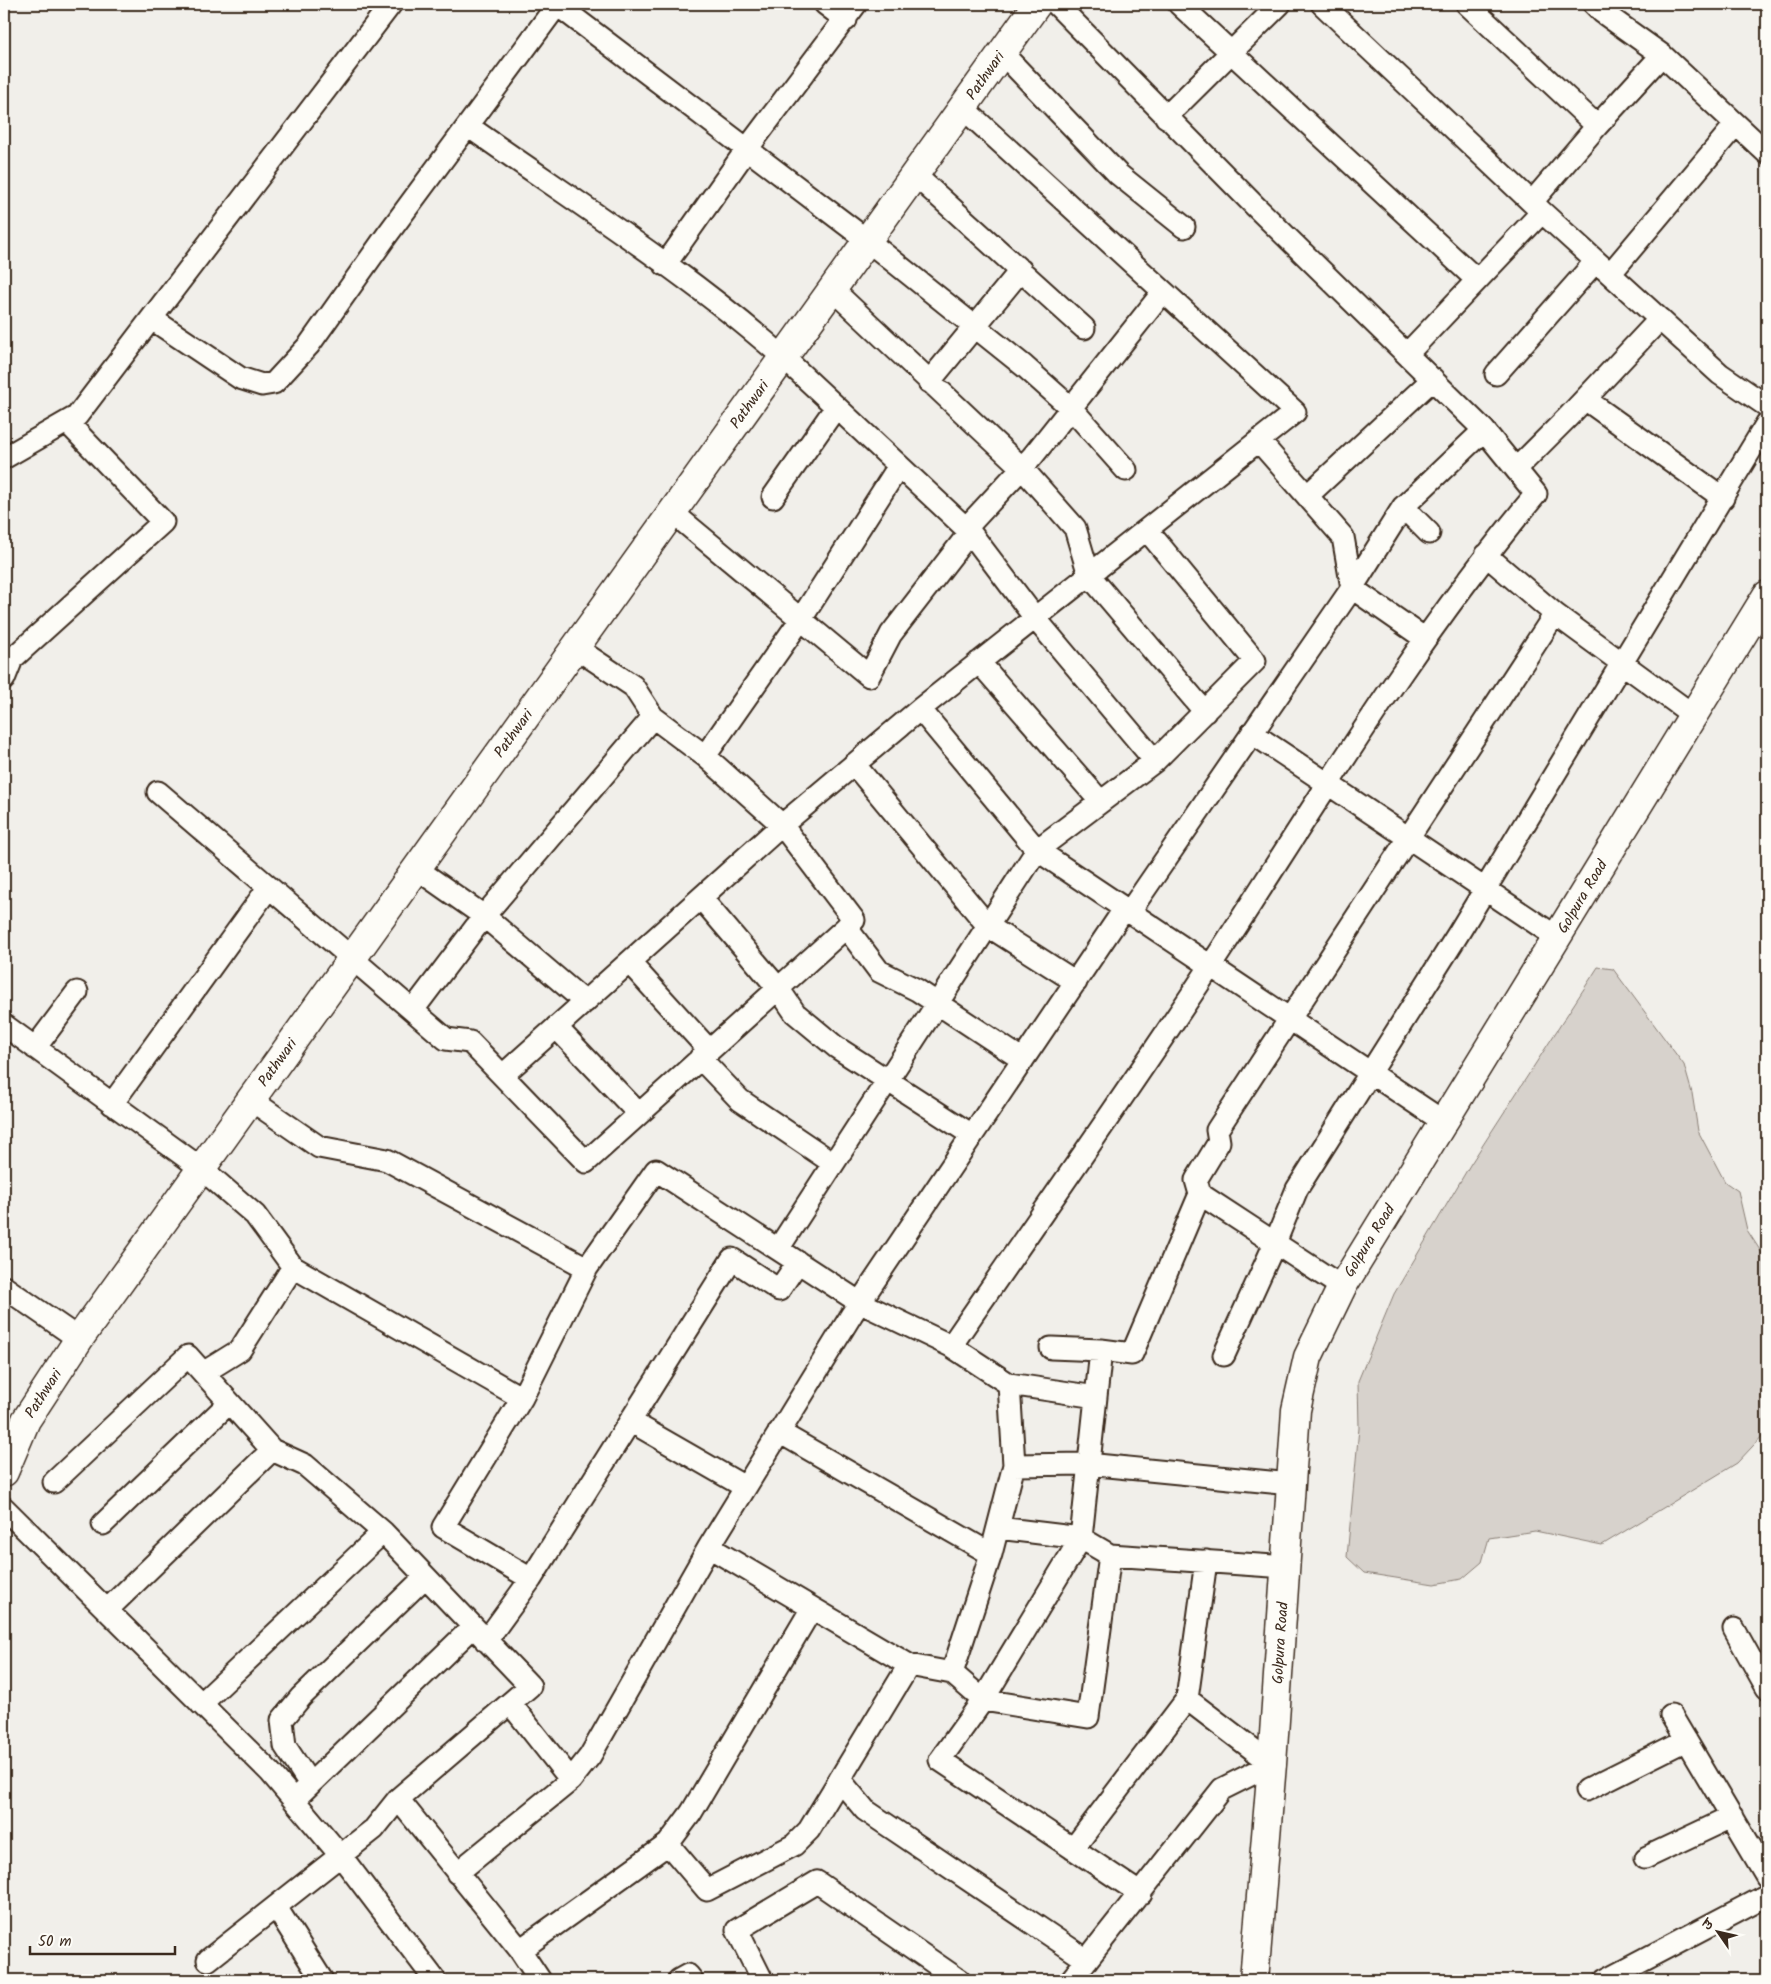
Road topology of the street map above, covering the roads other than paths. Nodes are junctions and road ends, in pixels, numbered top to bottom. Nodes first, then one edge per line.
1 (391, 4) edge
2 (556, 4) edge
3 (825, 4) edge
4 (1036, 4) edge
5 (1056, 4) edge
6 (1179, 4) edge
7 (1280, 4) edge
8 (1322, 4) edge
9 (1467, 4) edge
10 (1594, 4) edge
11 (851, 12) edge
12 (1230, 52) junction
13 (1002, 54) junction
14 (1662, 55) junction
15 (963, 108) junction
16 (1166, 117) junction
17 (1736, 124) junction
18 (468, 126) junction
19 (1597, 126) junction
20 (747, 149) junction
21 (1767, 154) edge
22 (915, 175) junction
23 (1537, 207) junction
24 (1184, 227) dead end
25 (868, 240) junction
26 (665, 265) junction
27 (1603, 267) junction
28 (1021, 270) junction
29 (1477, 280) junction
30 (833, 290) junction
31 (1163, 292) junction
32 (152, 318) junction
33 (1660, 319) junction
34 (974, 326) junction
35 (1084, 328) dead end
36 (1407, 354) junction
37 (784, 358) junction
38 (1496, 374) dead end
39 (1433, 379) junction
40 (929, 382) junction
41 (1585, 399) junction
42 (1767, 406) edge
43 (836, 407) junction
44 (1071, 408) junction
45 (67, 422) junction
46 (1767, 424) edge
47 (1484, 430) junction
48 (1259, 441) junction
49 (4, 458) edge
50 (899, 466) junction
51 (1022, 468) junction
52 (1516, 469) junction
53 (1126, 470) dead end
54 (1307, 496) junction
55 (773, 498) dead end
56 (1723, 498) junction
57 (1403, 507) junction
58 (673, 513) junction
59 (968, 530) junction
60 (1147, 530) junction
61 (1429, 533) dead end
62 (1486, 555) junction
63 (1089, 575) junction
64 (1352, 588) junction
65 (1767, 595) edge
66 (1555, 614) junction
67 (1035, 618) junction
68 (801, 619) junction
69 (1424, 638) junction
70 (576, 648) junction
71 (979, 662) junction
72 (1623, 665) junction
73 (4, 679) edge
74 (920, 709) junction
75 (1205, 712) junction
76 (1693, 715) junction
77 (653, 717) junction
78 (1252, 733) junction
79 (705, 756) junction
80 (1155, 761) junction
81 (854, 764) junction
82 (1329, 784) junction
83 (158, 792) dead end
84 (1100, 801) junction
85 (782, 825) junction
86 (1407, 837) junction
87 (1037, 850) junction
88 (418, 869) junction
89 (269, 887) junction
90 (1484, 889) junction
91 (701, 898) junction
92 (1128, 909) junction
93 (484, 916) junction
94 (988, 926) junction
95 (846, 927) junction
96 (1558, 938) junction
97 (354, 959) junction
98 (630, 962) junction
99 (1211, 965) junction
100 (1076, 982) junction
101 (778, 988) junction
102 (77, 992) dead end
103 (584, 1002) junction
104 (939, 1004) junction
105 (413, 1010) junction
106 (1290, 1018) junction
107 (4, 1025) edge
108 (556, 1028) junction
109 (35, 1048) junction
110 (705, 1054) junction
111 (1023, 1060) junction
112 (1371, 1073) junction
113 (502, 1075) junction
114 (886, 1080) junction
115 (251, 1100) junction
116 (112, 1104) junction
117 (639, 1114) junction
118 (1444, 1122) junction
119 (972, 1135) junction
120 (833, 1163) junction
121 (202, 1169) junction
122 (1200, 1194) junction
123 (1275, 1243) junction
124 (778, 1249) junction
125 (798, 1262) junction
126 (294, 1268) junction
127 (587, 1268) junction
128 (4, 1287) edge
129 (1342, 1287) junction
130 (859, 1302) junction
131 (79, 1339) junction
132 (951, 1346) junction
133 (1051, 1348) dead end
134 (1101, 1350) junction
135 (1224, 1355) dead end
136 (203, 1374) junction
137 (1009, 1384) junction
138 (1096, 1397) junction
139 (522, 1398) junction
140 (229, 1403) junction
141 (630, 1421) junction
142 (779, 1432) junction
143 (272, 1450) junction
144 (1088, 1464) junction
145 (1014, 1465) junction
146 (4, 1472) edge
147 (54, 1482) dead end
148 (1291, 1484) junction
149 (745, 1487) junction
150 (4, 1508) edge
151 (103, 1524) dead end
152 (998, 1528) junction
153 (383, 1532) junction
154 (1081, 1538) junction
155 (709, 1547) junction
156 (991, 1554) junction
157 (1110, 1555) junction
158 (1206, 1562) junction
159 (1287, 1567) junction
160 (425, 1577) junction
161 (531, 1579) junction
162 (812, 1608) junction
163 (107, 1610) junction
164 (1734, 1629) dead end
165 (480, 1634) junction
166 (909, 1665) junction
167 (952, 1673) junction
168 (1767, 1688) edge
169 (1187, 1699) junction
170 (983, 1700) junction
171 (510, 1703) junction
172 (201, 1704) junction
173 (1671, 1715) dead end
174 (1686, 1740) junction
175 (1272, 1764) junction
176 (571, 1780) junction
177 (840, 1780) junction
178 (310, 1784) junction
179 (1586, 1790) dead end
180 (294, 1800) junction
181 (398, 1800) junction
182 (1732, 1817) junction
183 (668, 1844) junction
184 (1073, 1849) junction
185 (341, 1856) junction
186 (1645, 1858) dead end
187 (458, 1873) junction
188 (1767, 1877) edge
189 (1141, 1894) junction
190 (1767, 1895) edge
191 (276, 1907) junction
192 (520, 1950) junction
193 (208, 1960) dead end
194 (1087, 1960) junction
195 (322, 1980) edge
196 (436, 1980) edge
197 (540, 1980) edge
198 (679, 1980) edge
199 (692, 1980) edge
200 (762, 1980) edge
201 (959, 1980) edge
202 (1071, 1980) edge
203 (1254, 1980) edge
204 (1605, 1980) edge

1 - 32 street
2 - 18 street
2 - 20 street
3 - 11 street
4 - 13 street, Pathwari
5 - 16 street
6 - 12 street
7 - 12 street
8 - 23 street
9 - 19 street
10 - 14 street
11 - 20 street
12 - 16 street
12 - 29 street
13 - 15 street, Pathwari
13 - 24 street
14 - 17 street
14 - 19 street
15 - 22 street, Pathwari
15 - 31 street
16 - 36 street
17 - 21 street
17 - 27 street
18 - 26 street
18 - 32 street
19 - 23 street
20 - 25 street
20 - 26 street
22 - 25 street, Pathwari
22 - 28 street
23 - 27 street
23 - 29 street
25 - 30 street, Pathwari
25 - 34 street
26 - 37 street
27 - 33 street
27 - 38 street
28 - 34 street
28 - 35 street
29 - 36 street
30 - 37 street, Pathwari
30 - 40 street
31 - 44 street
31 - 48 street
32 - 45 street
33 - 41 street
33 - 42 street
34 - 40 street
34 - 44 street
36 - 39 street
37 - 43 street
37 - 58 street, Pathwari
39 - 47 street
39 - 54 street
40 - 51 street
41 - 52 street
41 - 56 street
43 - 50 street
43 - 55 street
44 - 51 street
44 - 53 street
45 - 49 street
45 - 73 street
46 - 56 street
47 - 52 street
47 - 57 street
48 - 54 street
48 - 60 street
50 - 59 street
50 - 68 street
51 - 59 street
51 - 63 street
52 - 62 street
54 - 64 street
56 - 72 street
57 - 61 street
57 - 64 street
58 - 68 street
58 - 70 street, Pathwari
59 - 67 street
59 - 68 street
60 - 63 street
60 - 75 street
62 - 66 street
62 - 69 street
63 - 67 street
63 - 75 street
64 - 69 street
64 - 78 street
65 - 76 street, Golpura Road
66 - 72 street
66 - 86 street
67 - 71 street
67 - 80 street
68 - 79 street
69 - 82 street
70 - 77 street
70 - 88 street, Pathwari
71 - 74 street
71 - 84 street
72 - 76 street
72 - 90 street
74 - 81 street
74 - 87 street
75 - 80 street
76 - 96 street, Golpura Road
77 - 79 street
77 - 93 street
78 - 82 street
78 - 92 street
79 - 85 street
80 - 84 street
81 - 85 street
81 - 94 street
82 - 86 street
82 - 99 street
83 - 89 street
84 - 87 street
85 - 91 street
85 - 95 street
86 - 90 street
86 - 106 street
87 - 92 street
87 - 94 street
88 - 93 street
88 - 97 street, Pathwari
89 - 97 street
89 - 116 street
90 - 96 street
90 - 112 street
91 - 98 street
91 - 101 street
92 - 99 street
92 - 100 street
93 - 103 street
93 - 105 street
94 - 100 street
94 - 104 street
95 - 101 street
95 - 104 street
96 - 118 street, Golpura Road
97 - 105 street
97 - 115 street, Pathwari
98 - 103 street
98 - 110 street
99 - 106 street
99 - 132 street
100 - 111 street
101 - 110 street
101 - 114 street
102 - 109 street
103 - 108 street
104 - 111 street
104 - 114 street
105 - 113 street
106 - 112 street
106 - 122 street
107 - 109 street
108 - 113 street
108 - 117 street
109 - 116 street
110 - 117 street
110 - 120 street
111 - 119 street
112 - 118 street
112 - 123 street
113 - 117 street
114 - 119 street
114 - 120 street
115 - 121 street, Pathwari
115 - 127 street
116 - 121 street
118 - 129 street, Golpura Road
119 - 130 street
120 - 124 street
121 - 126 street
121 - 131 street, Pathwari
122 - 123 street
122 - 134 street
123 - 129 street
123 - 135 street
124 - 125 street
124 - 127 street
125 - 130 street
125 - 141 street
126 - 136 street
126 - 139 street
127 - 139 street
128 - 131 street
129 - 148 street, Golpura Road
130 - 132 street
130 - 142 street
131 - 146 street, Pathwari
132 - 137 street
133 - 134 street
134 - 138 street
136 - 140 street
136 - 147 street
137 - 138 street
137 - 145 street
138 - 144 street
139 - 161 street
140 - 143 street
140 - 151 street
141 - 149 street
141 - 161 street
142 - 149 street
142 - 156 street
143 - 153 street
143 - 163 street
144 - 145 street
144 - 148 street
144 - 154 street
145 - 152 street
148 - 159 street, Golpura Road
149 - 155 street
150 - 163 street
152 - 154 street
152 - 156 street
153 - 160 street
153 - 172 street
154 - 157 street
154 - 170 street
155 - 162 street
155 - 176 street
156 - 167 street
157 - 158 street
157 - 170 street
158 - 159 street
158 - 169 street
159 - 175 street, Golpura Road
160 - 165 street
160 - 178 street
161 - 165 street
162 - 166 street
162 - 183 street
163 - 172 street
164 - 168 street
165 - 171 street
165 - 178 street
166 - 167 street
166 - 177 street
167 - 170 street
169 - 175 street
169 - 184 street
170 - 184 street
171 - 176 street
171 - 181 street
172 - 180 street
173 - 174 street
174 - 179 street
174 - 182 street
175 - 189 street
175 - 203 street, Golpura Road
176 - 187 street
177 - 183 street
177 - 194 street
178 - 180 street
180 - 185 street
181 - 185 street
181 - 187 street
182 - 186 street
182 - 188 street
183 - 192 street
184 - 189 street
185 - 191 street
185 - 196 street
187 - 192 street
189 - 194 street
190 - 204 street
191 - 193 street
191 - 195 street
192 - 197 street
194 - 202 street
198 - 199 street
200 - 201 street

